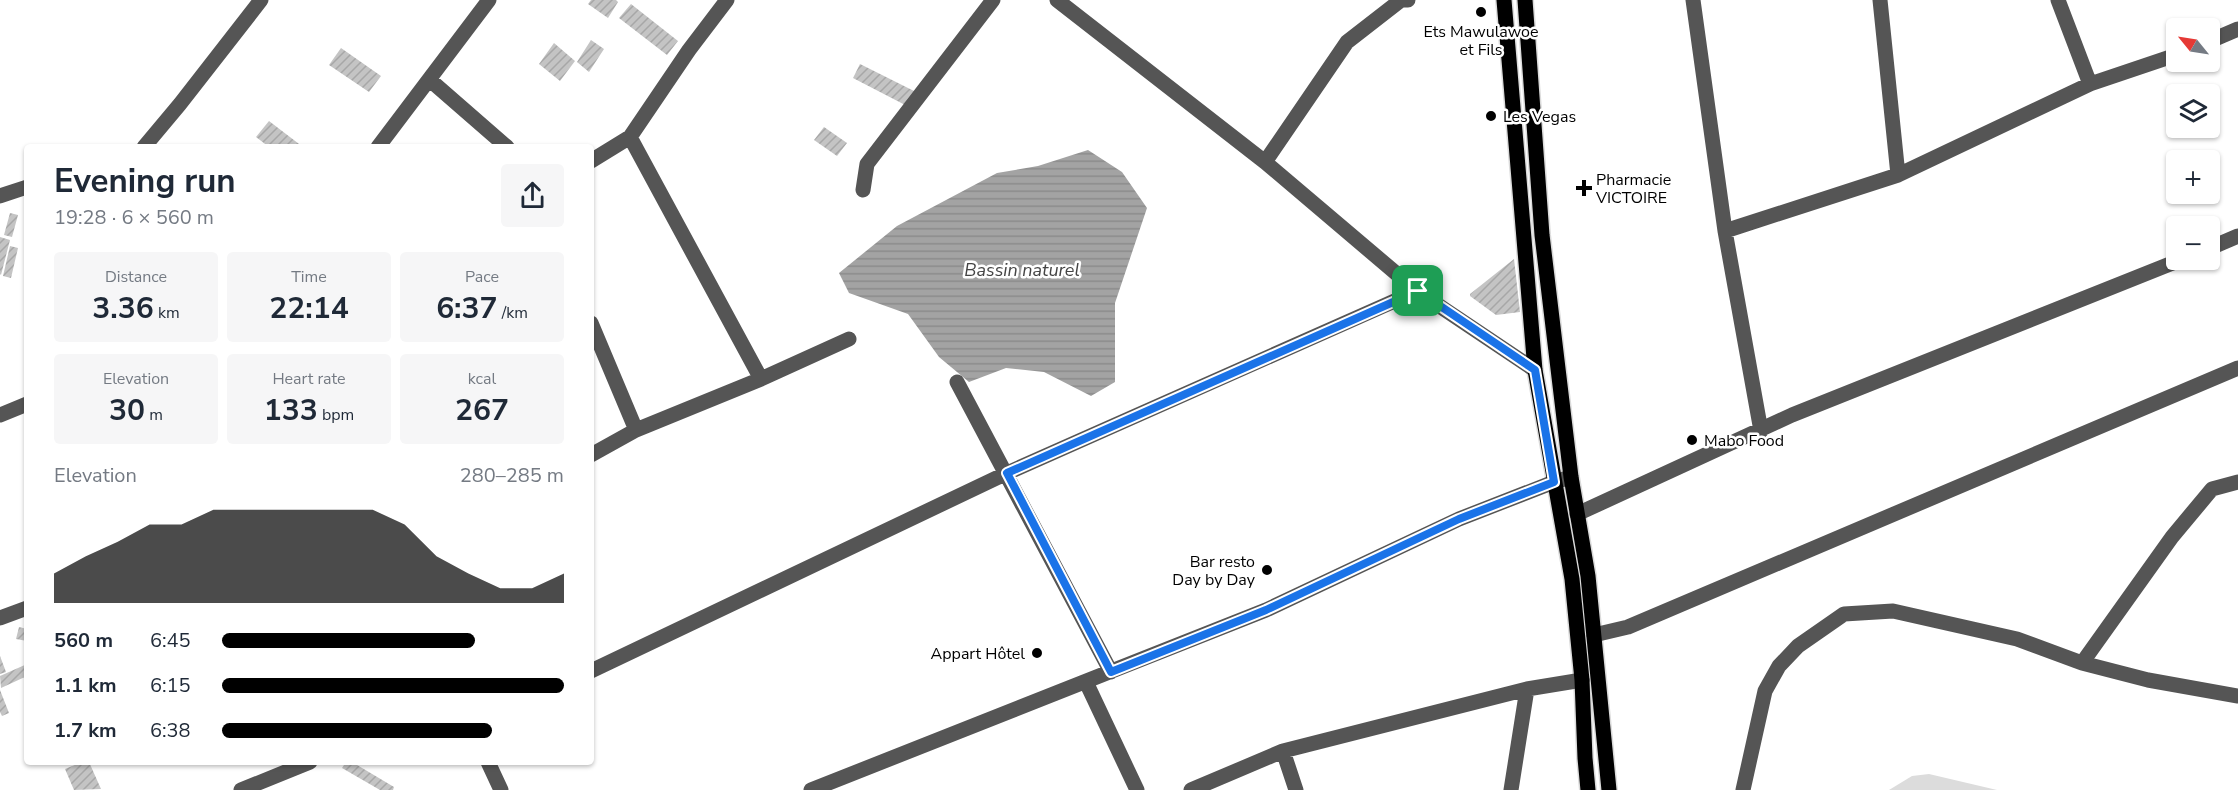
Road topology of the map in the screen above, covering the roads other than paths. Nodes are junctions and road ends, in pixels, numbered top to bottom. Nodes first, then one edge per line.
1 (261, 0) edge
2 (489, 0) edge
3 (727, 0) edge
4 (993, 0) edge
5 (1058, 0) edge
6 (1401, 0) edge
7 (1408, 0) edge
8 (1504, 0) edge
9 (1525, 0) edge
10 (1693, 0) edge
11 (1880, 0) edge
12 (2058, 0) edge
13 (2238, 29) edge
14 (2220, 37) edge
15 (2166, 58) edge
16 (430, 80) junction
17 (2090, 84) junction
18 (630, 137) junction
19 (147, 144) edge
20 (380, 144) edge
21 (504, 144) edge
22 (594, 159) edge
23 (1265, 162) junction
24 (1898, 175) junction
25 (24, 188) edge
26 (862, 190) dead end
27 (1, 192) edge
28 (1725, 231) junction
29 (2238, 236) edge
30 (2220, 244) edge
31 (2166, 266) edge
32 (1418, 291) junction
33 (594, 330) edge
34 (849, 339) dead end
35 (2238, 368) edge
36 (1535, 370) junction
37 (761, 379) junction
38 (957, 382) dead end
39 (24, 405) edge
40 (0, 415) edge
41 (636, 430) junction
42 (1761, 430) junction
43 (594, 452) edge
44 (1007, 473) junction
45 (1571, 477) junction
46 (1554, 482) junction
47 (2238, 482) edge
48 (1577, 514) junction
49 (24, 609) edge
50 (0, 618) edge
51 (1594, 635) junction
52 (2082, 663) junction
53 (594, 670) edge
54 (1111, 672) junction
55 (1582, 680) junction
56 (1086, 682) junction
57 (1527, 689) junction
58 (2238, 696) edge
59 (1283, 751) junction
60 (294, 765) edge
61 (489, 765) edge
62 (241, 790) edge
63 (501, 790) edge
64 (811, 790) edge
65 (1137, 790) edge
66 (1191, 790) edge
67 (1296, 790) edge
68 (1511, 790) edge
69 (1588, 790) edge
70 (1609, 790) edge
71 (1743, 790) edge

1 - 19 street
2 - 16 street
3 - 18 street
4 - 26 street
5 - 23 street
6 - 7 street
6 - 23 street
8 - 36 main road
9 - 45 main road
10 - 28 street
11 - 24 street
12 - 17 street
13 - 14 street
15 - 17 street
16 - 20 street
16 - 21 street
17 - 24 street
18 - 22 street
18 - 37 street
23 - 32 street
24 - 28 street
25 - 27 street
28 - 42 street
29 - 30 street
31 - 42 street
32 - 36 street
32 - 44 street
33 - 41 street
34 - 37 street
35 - 51 street
36 - 46 main road
37 - 41 street
38 - 44 street
39 - 40 street
41 - 43 street
42 - 48 street
44 - 53 street
44 - 54 street
45 - 46 street
45 - 48 main road
46 - 54 street
46 - 55 main road
47 - 52 street
48 - 51 main road
49 - 50 street
51 - 70 main road
52 - 58 street
52 - 71 street
54 - 56 street
55 - 57 street
55 - 69 main road
56 - 64 street
56 - 65 street
57 - 59 street
57 - 68 street
59 - 66 street
59 - 67 street
60 - 62 street
61 - 63 street

